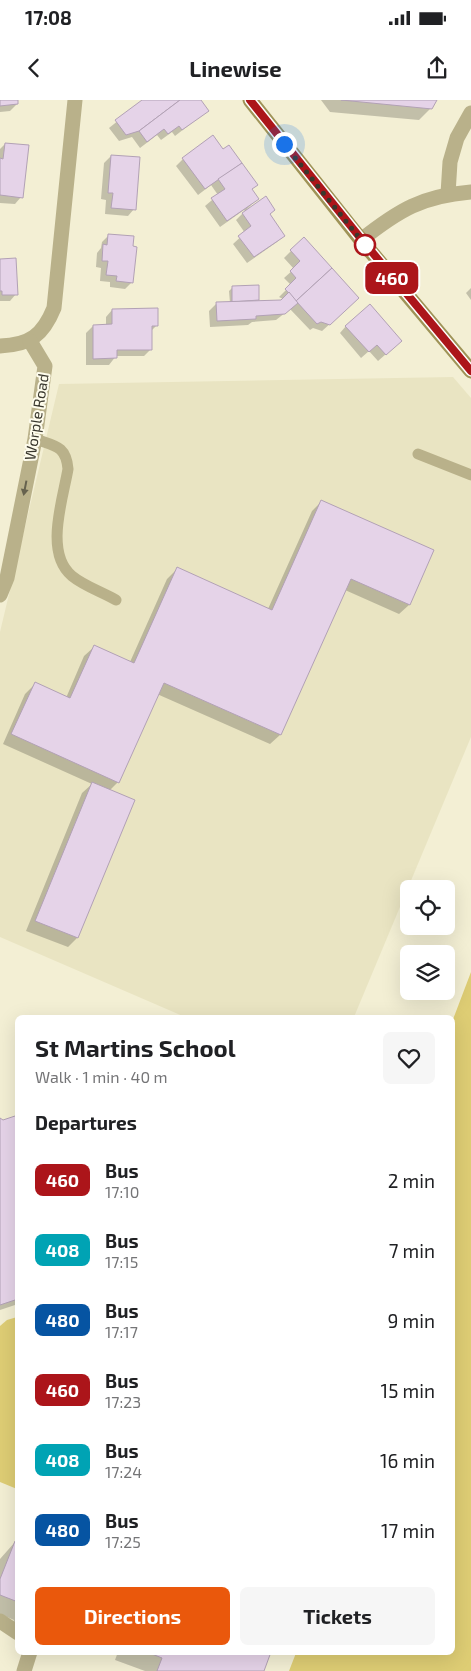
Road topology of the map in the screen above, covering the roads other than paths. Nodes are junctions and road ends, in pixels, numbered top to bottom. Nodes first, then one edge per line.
1 (75, 100) edge
2 (250, 100) edge
3 (471, 113) edge
4 (471, 192) edge
5 (448, 194) junction
6 (362, 240) junction
7 (30, 340) junction
8 (0, 346) edge
9 (471, 371) edge
10 (35, 439) junction
11 (418, 454) dead end
12 (471, 475) edge
13 (0, 595) edge
14 (116, 600) dead end
15 (0, 1621) edge
16 (15, 1631) edge
17 (29, 1655) edge
18 (24, 1671) edge

1 - 7 street
2 - 6 main road
3 - 5 street
4 - 5 street
5 - 6 street
6 - 9 main road
7 - 8 street
7 - 10 street, Worple Road
10 -> 13 street, Worple Road
10 - 14 lane
11 - 12 lane
15 - 16 street
17 - 18 street

